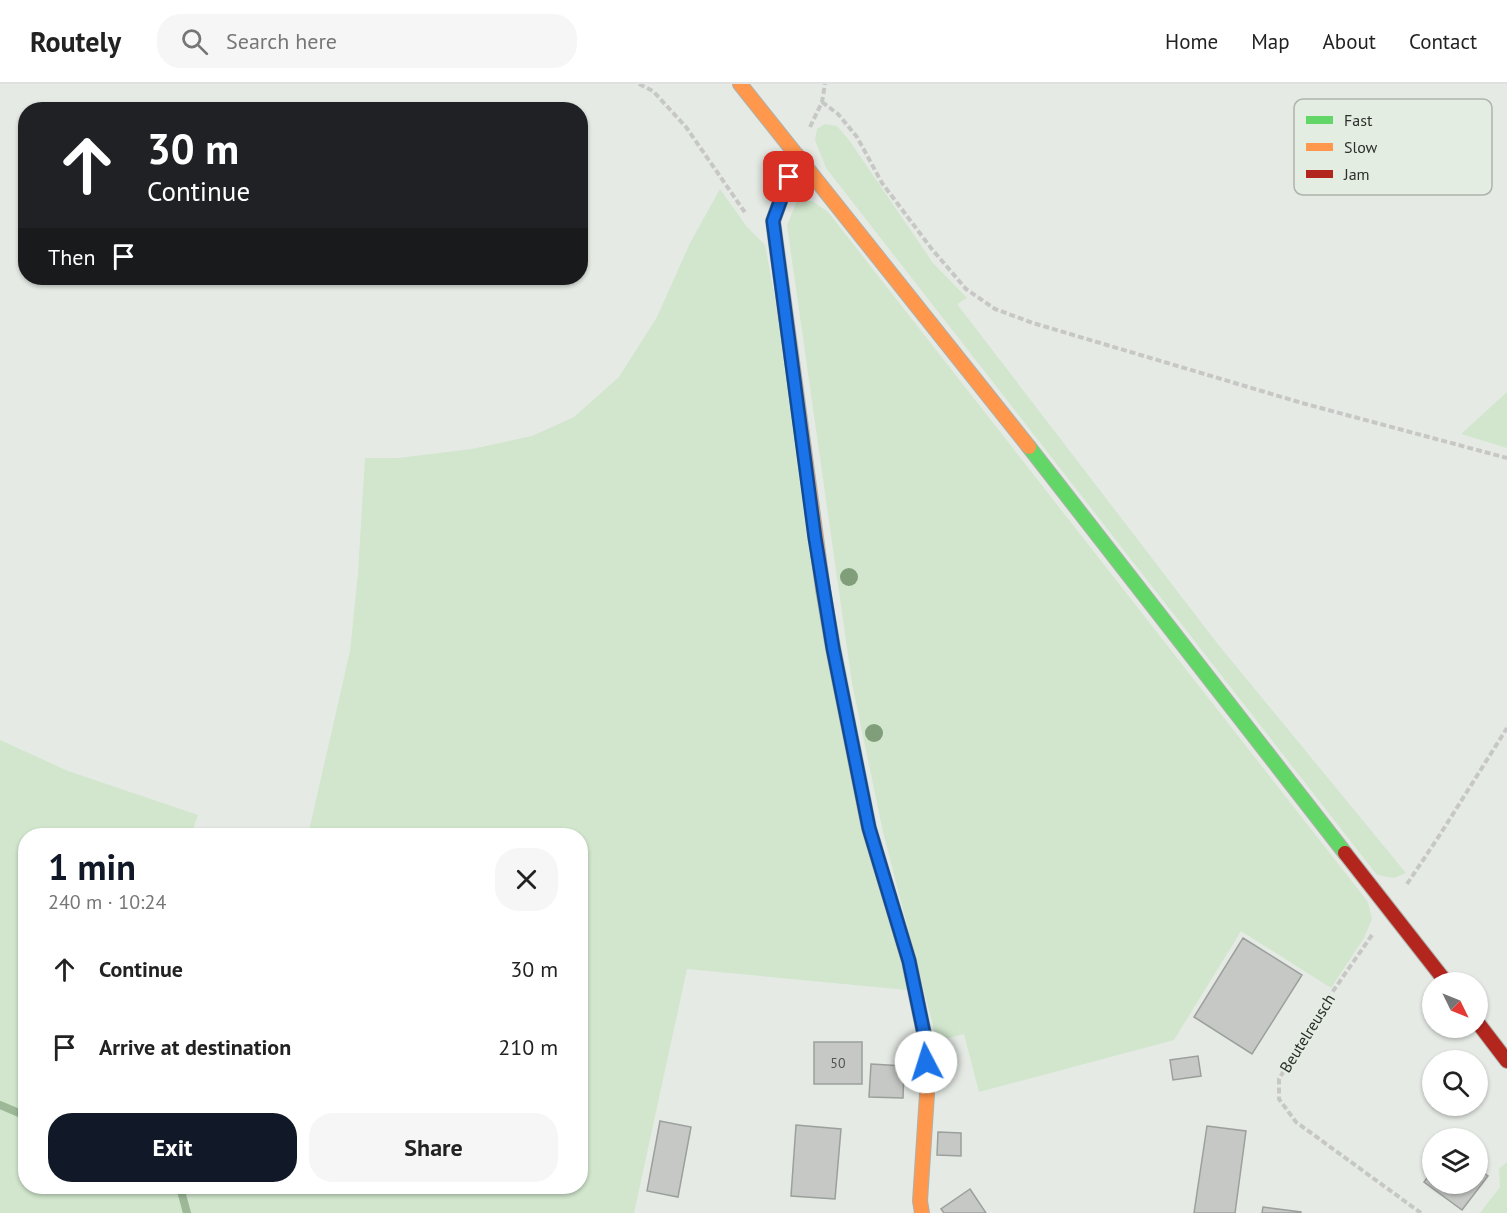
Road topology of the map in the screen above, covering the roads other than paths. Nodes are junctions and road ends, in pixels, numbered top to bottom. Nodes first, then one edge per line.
1 (740, 84) edge
2 (797, 155) junction
3 (1438, 972) edge
4 (1488, 1036) edge
5 (1507, 1061) edge
6 (922, 1213) edge

1 - 2 main road
2 - 3 main road
2 - 6 main road
4 - 5 main road

